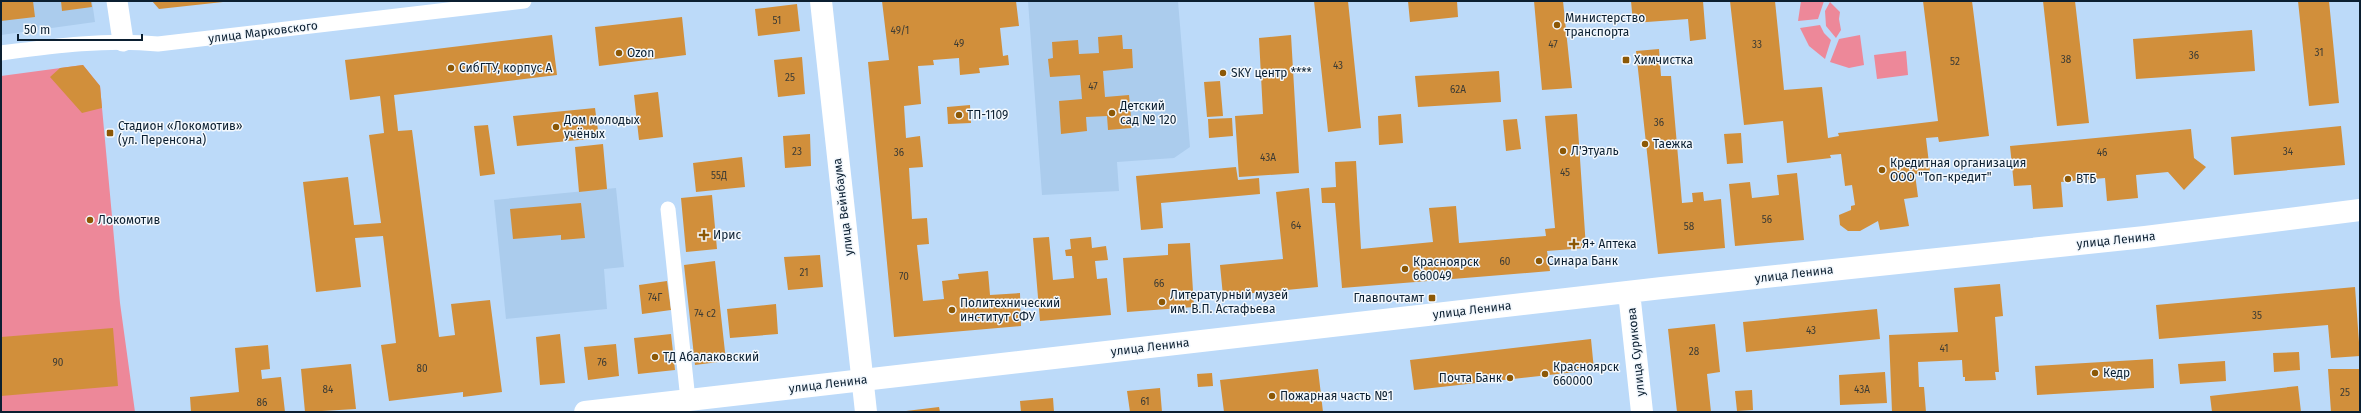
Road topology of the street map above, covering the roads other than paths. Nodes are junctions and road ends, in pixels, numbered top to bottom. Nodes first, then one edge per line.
1 (117, 1) edge
2 (524, 1) edge
3 (821, 1) edge
4 (123, 41) junction
5 (1, 53) edge
6 (668, 209) dead end
7 (2360, 210) edge
8 (1629, 292) junction
9 (863, 380) junction
10 (688, 400) junction
11 (584, 412) edge
12 (866, 412) edge
13 (1642, 412) edge

1 - 4 street
2 - 4 street, улица Марковского
3 - 9 main road, улица Вейнбаума
4 - 5 street, улица Марковского
6 - 10 street
7 - 8 main road, улица Ленина
8 - 9 main road, улица Ленина
8 - 13 main road, улица Сурикова
9 - 10 main road, улица Ленина
9 - 12 main road, улица Вейнбаума
10 - 11 main road, улица Ленина

